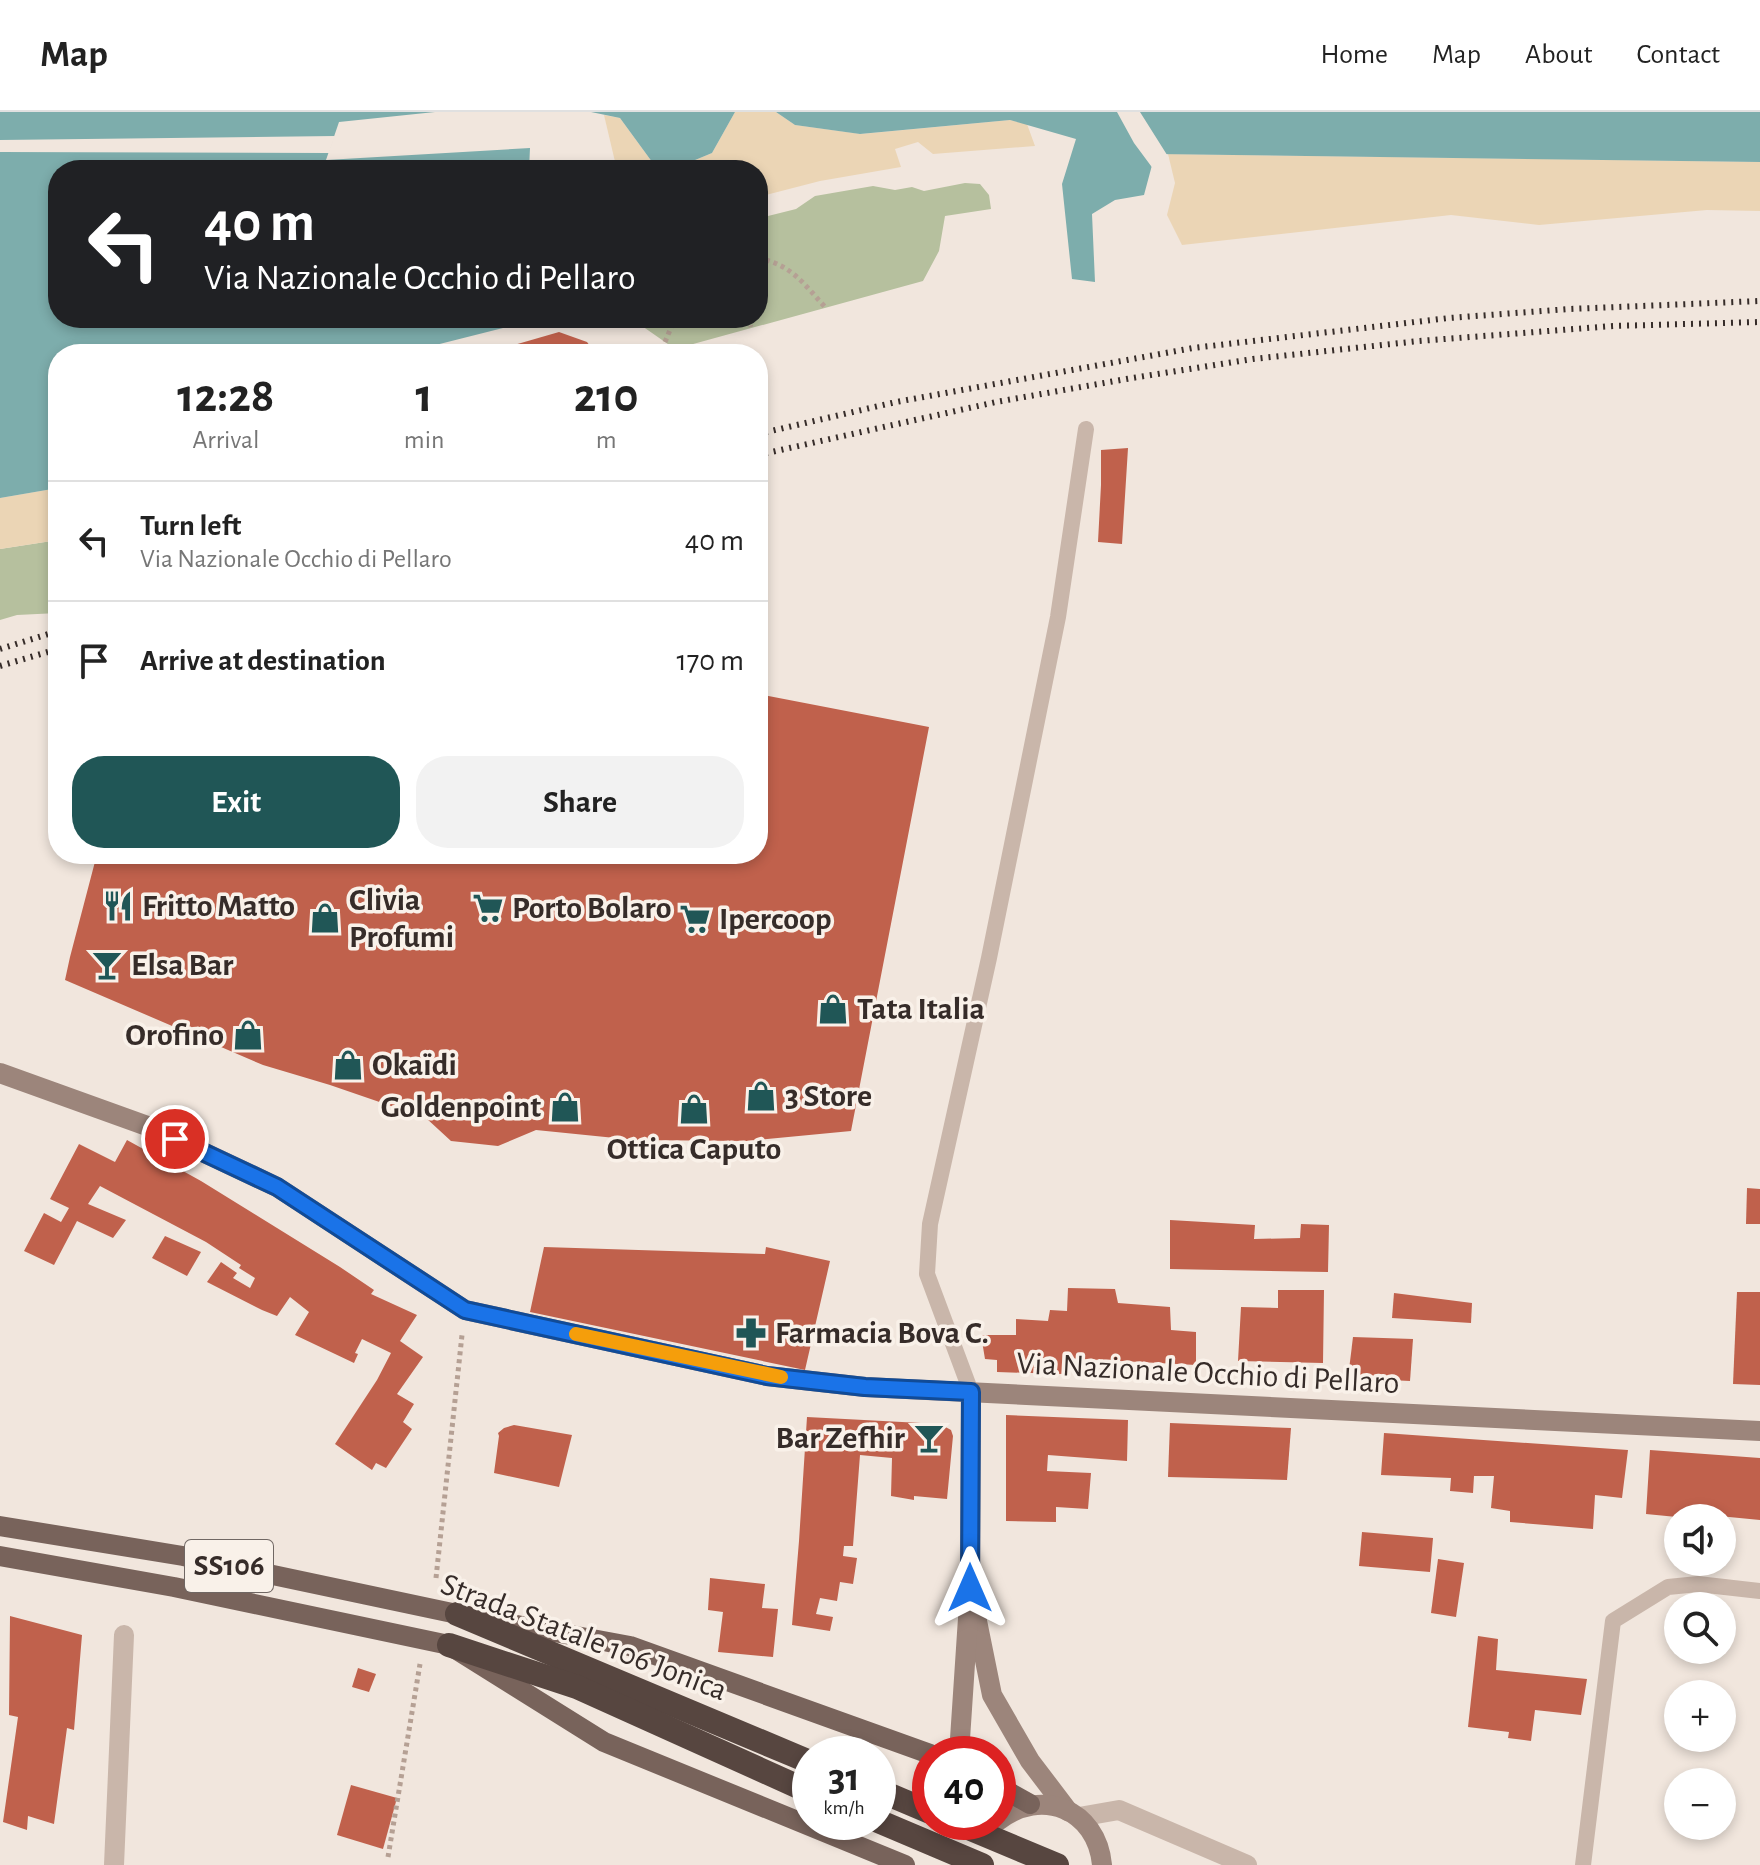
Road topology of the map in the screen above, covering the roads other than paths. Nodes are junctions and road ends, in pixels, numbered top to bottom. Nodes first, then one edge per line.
1 (1086, 429) dead end
2 (0, 1073) edge
3 (971, 1392) junction
4 (1760, 1431) edge
5 (0, 1526) edge
6 (0, 1556) edge
7 (970, 1588) junction
8 (1760, 1591) edge
9 (457, 1614) junction
10 (124, 1635) dead end
11 (449, 1645) junction
12 (960, 1736) edge
13 (912, 1748) edge
14 (792, 1754) edge
15 (792, 1784) edge
16 (1016, 1796) edge
17 (1030, 1804) junction
18 (1016, 1809) edge
19 (1074, 1814) junction
20 (896, 1828) edge
21 (984, 1840) edge
22 (997, 1840) edge
23 (114, 1865) edge
24 (905, 1865) edge
25 (980, 1865) edge
26 (1057, 1865) edge
27 (1102, 1865) edge
28 (1247, 1865) edge
29 (1583, 1865) edge

1 - 3 lane
2 - 3 street, Via Nazionale Occhio di Pellaro
3 - 4 street, Via Nazionale Occhio di Pellaro
3 - 7 street
5 - 9 main road, Strada Statale 106 Jonica / SS106
6 - 11 main road, Strada Statale 106 Jonica / SS106
7 - 12 street
7 - 19 street
8 - 29 lane
9 - 13 main road
9 - 14 highway, Strada Statale 106 Jonica / SS106
10 - 23 street
11 - 15 highway, Strada Statale 106 Jonica / SS106
11 - 24 main road
16 - 17 main road
17 - 18 street
17 - 19 street
19 - 27 street
19 - 28 street
20 - 25 highway
21 - 25 street
22 - 26 highway

